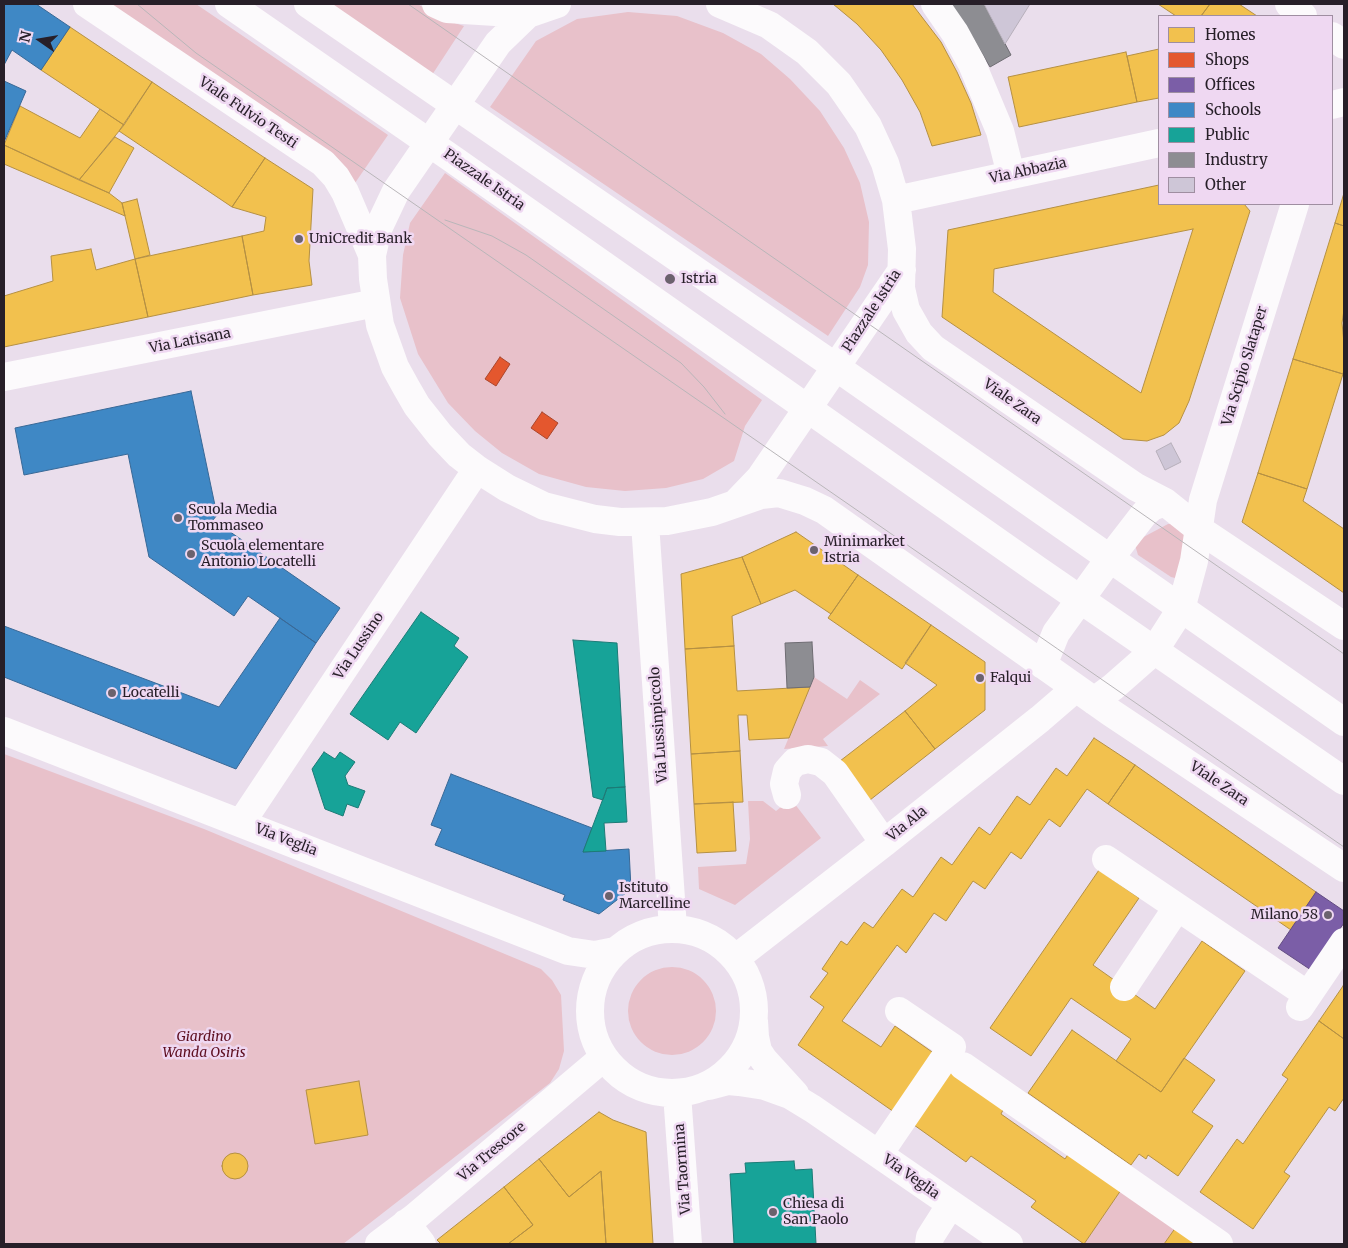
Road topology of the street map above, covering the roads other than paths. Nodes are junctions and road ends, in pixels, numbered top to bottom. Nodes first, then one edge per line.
1 (87, 4) edge
2 (229, 4) edge
3 (308, 4) edge
4 (436, 4) edge
5 (555, 4) edge
6 (720, 4) edge
7 (935, 4) edge
8 (1289, 4) edge
9 (528, 14) junction
10 (1302, 15) edge
11 (1333, 37) edge
12 (1344, 44) edge
13 (454, 106) junction
14 (429, 142) junction
15 (1158, 143) edge
16 (1011, 175) junction
17 (896, 200) junction
18 (1295, 205) edge
19 (372, 255) junction
20 (902, 270) junction
21 (376, 303) junction
22 (836, 367) junction
23 (4, 378) edge
24 (808, 409) junction
25 (476, 469) junction
26 (1165, 502) junction
27 (736, 503) junction
28 (645, 522) junction
29 (1200, 530) junction
30 (1110, 558) junction
31 (1080, 600) junction
32 (1181, 609) junction
33 (1344, 626) edge
34 (1154, 651) junction
35 (1043, 665) junction
36 (1085, 694) junction
37 (1344, 722) edge
38 (4, 730) edge
39 (1344, 781) edge
40 (787, 795) dead end
41 (241, 822) junction
42 (884, 842) junction
43 (1106, 859) dead end
44 (1344, 868) edge
45 (1172, 915) dead end
46 (673, 928) junction
47 (1344, 942) edge
48 (568, 951) junction
49 (615, 951) junction
50 (736, 958) junction
51 (1124, 987) dead end
52 (592, 990) junction
53 (754, 1007) junction
54 (899, 1011) dead end
55 (603, 1058) junction
56 (963, 1066) dead end
57 (706, 1086) junction
58 (677, 1094) junction
59 (814, 1109) junction
60 (879, 1154) junction
61 (951, 1204) junction
62 (414, 1234) edge
63 (380, 1244) edge
64 (688, 1244) edge
65 (929, 1244) edge
66 (1009, 1244) edge
67 (1219, 1244) edge

1 - 19 street, Viale Fulvio Testi
2 - 14 street
3 - 13 street
4 - 9 street
5 - 9 street, Piazzale Istria
6 - 17 street, Piazzale Istria
7 - 16 street
8 - 10 street
9 - 13 street, Piazzale Istria
11 - 12 street
13 - 14 street, Piazzale Istria
13 - 22 street, Piazzale Istria
14 - 19 street, Piazzale Istria
14 - 24 street, Piazzale Istria
15 - 16 street, Via Abbazia
16 - 17 street, Via Abbazia
17 - 20 street, Piazzale Istria
18 - 29 street, Via Scipio Slataper
19 - 21 street, Piazzale Istria
20 - 22 street, Piazzale Istria
20 - 26 street, Viale Zara
21 - 23 street, Via Latisana
21 - 25 street, Piazzale Istria
22 - 24 street, Piazzale Istria
22 - 30 street
24 - 27 street, Piazzale Istria
24 - 31 street
25 - 28 street, Piazzale Istria
25 - 41 street, Via Lussino
26 - 29 street, Viale Zara
26 - 30 street
27 - 28 street, Piazzale Istria
27 - 35 street, Viale Zara
28 - 46 street, Via Lussinpiccolo
29 - 32 street
29 - 33 street, Viale Zara
30 - 31 street
30 - 32 street
31 - 34 street
31 - 35 street
32 - 34 street
32 - 37 street
34 - 36 street
34 - 39 street
35 - 36 street, Viale Zara
36 - 42 street, Via Ala
36 - 44 street, Viale Zara
38 - 41 street, Via Veglia
40 - 42 street
41 - 48 street, Via Veglia
42 - 50 street, Via Ala
43 - 47 street
45 - 51 street
46 - 49 street
46 - 50 street
48 - 49 street, Via Veglia
48 - 52 street
49 - 52 street
50 - 53 street
52 - 55 street
53 - 57 street
53 - 59 street, Via Veglia
54 - 60 street
55 - 58 street
55 - 62 street, Via Trescore
56 - 67 street
57 - 58 street
57 - 59 street, Via Veglia
58 - 64 street, Via Taormina
59 - 60 street, Via Veglia
60 - 61 street, Via Veglia
61 - 65 street
61 - 66 street, Via Veglia
62 - 63 street, Via Trescore

